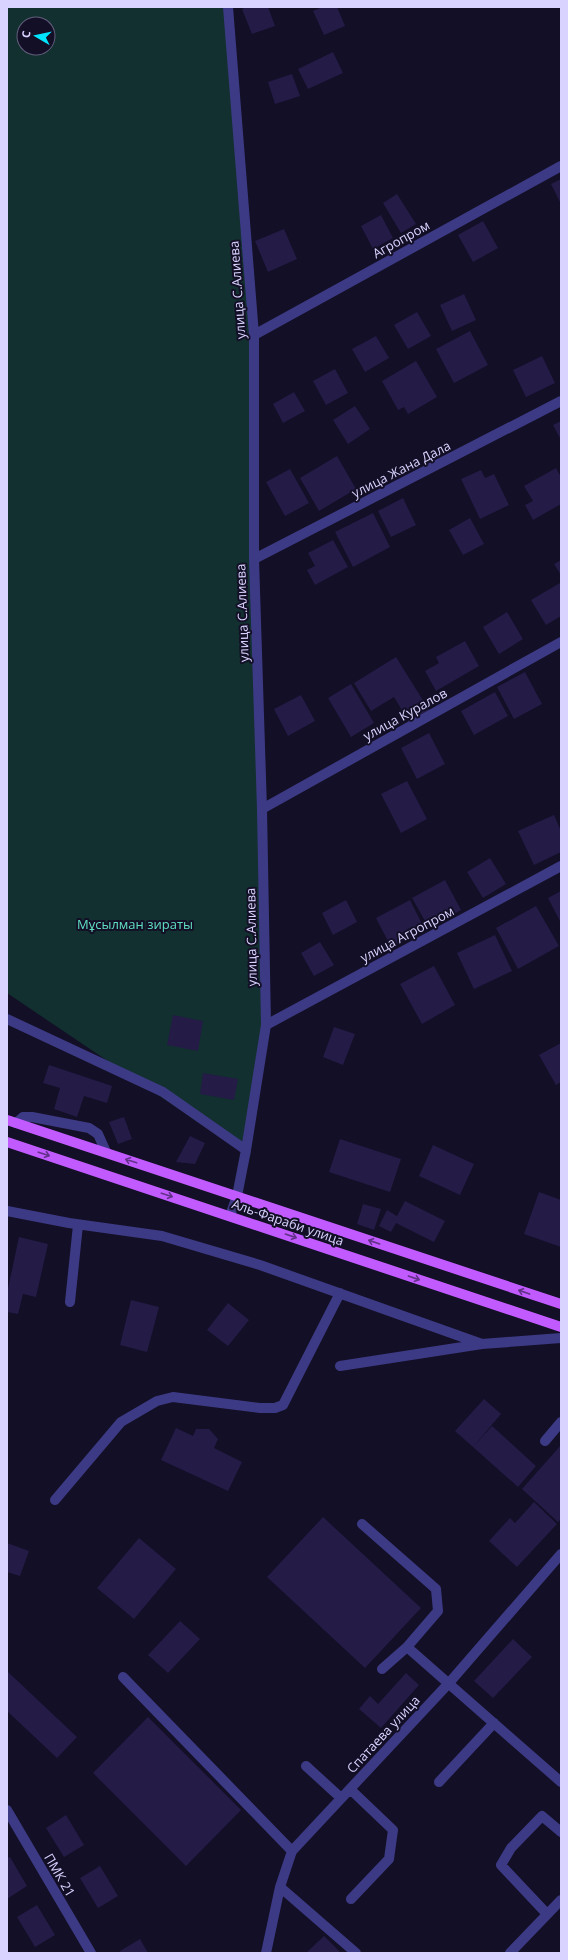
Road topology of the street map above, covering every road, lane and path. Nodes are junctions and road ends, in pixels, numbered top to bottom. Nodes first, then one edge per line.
1 (228, 7) edge
2 (561, 166) edge
3 (254, 335) junction
4 (561, 401) edge
5 (254, 559) junction
6 (561, 642) edge
7 (262, 809) junction
8 (561, 866) edge
9 (7, 1019) edge
10 (266, 1025) junction
11 (11, 1121) edge
12 (7, 1142) edge
13 (246, 1150) junction
14 (106, 1152) junction
15 (237, 1196) junction
16 (7, 1211) edge
17 (230, 1216) junction
18 (78, 1224) junction
19 (340, 1293) junction
20 (70, 1302) dead end
21 (561, 1304) edge
22 (561, 1327) edge
23 (561, 1338) edge
24 (482, 1344) junction
25 (340, 1366) dead end
26 (561, 1422) edge
27 (545, 1441) dead end
28 (55, 1500) dead end
29 (362, 1524) dead end
30 (561, 1554) edge
31 (408, 1646) junction
32 (382, 1669) dead end
33 (122, 1677) dead end
34 (450, 1683) junction
35 (494, 1723) junction
36 (306, 1766) dead end
37 (439, 1782) dead end
38 (561, 1782) edge
39 (350, 1789) junction
40 (341, 1798) junction
41 (7, 1810) edge
42 (560, 1829) edge
43 (292, 1851) junction
44 (280, 1887) junction
45 (351, 1899) dead end
46 (561, 1900) edge
47 (547, 1914) junction
48 (91, 1953) edge
49 (266, 1953) edge
50 (356, 1953) edge
51 (510, 1953) edge

1 - 3 street, улица С.Алиева
2 - 3 street, Агропром
3 - 5 street, улица С.Алиева
4 - 5 street, улица Жана Дала
5 - 7 street, улица С.Алиева
6 - 7 street, улица Куралов
7 - 10 street, улица С.Алиева
8 - 10 street, улица Агропром
9 - 13 street
10 - 13 street, улица С.Алиева
11 - 14 main road, Аль-Фараби улица
11 - 14 street
12 -> 17 main road, Аль-Фараби улица
13 - 15 street, улица С.Алиева
15 -> 14 main road, Аль-Фараби улица
15 - 17 street, улица С.Алиева
21 -> 15 main road, Аль-Фараби улица
16 - 18 street
17 -> 22 main road, Аль-Фараби улица
18 - 19 street
18 - 20 street
19 - 24 street
19 - 28 street
23 - 24 street
24 - 25 street
26 - 27 street
29 - 31 street
30 - 34 street, Спатаева улица
31 - 32 street
31 - 34 street
33 - 43 street
34 - 35 street
34 - 39 street, Спатаева улица
35 - 37 street
35 - 38 street
36 - 40 street
39 - 40 street, Спатаева улица
39 - 45 street
40 - 43 street, Спатаева улица
41 - 48 street, ПМК 21
42 - 47 street
43 - 44 street, Спатаева улица
44 - 49 street, Спатаева улица
44 - 50 street
46 - 47 street
47 - 51 street

